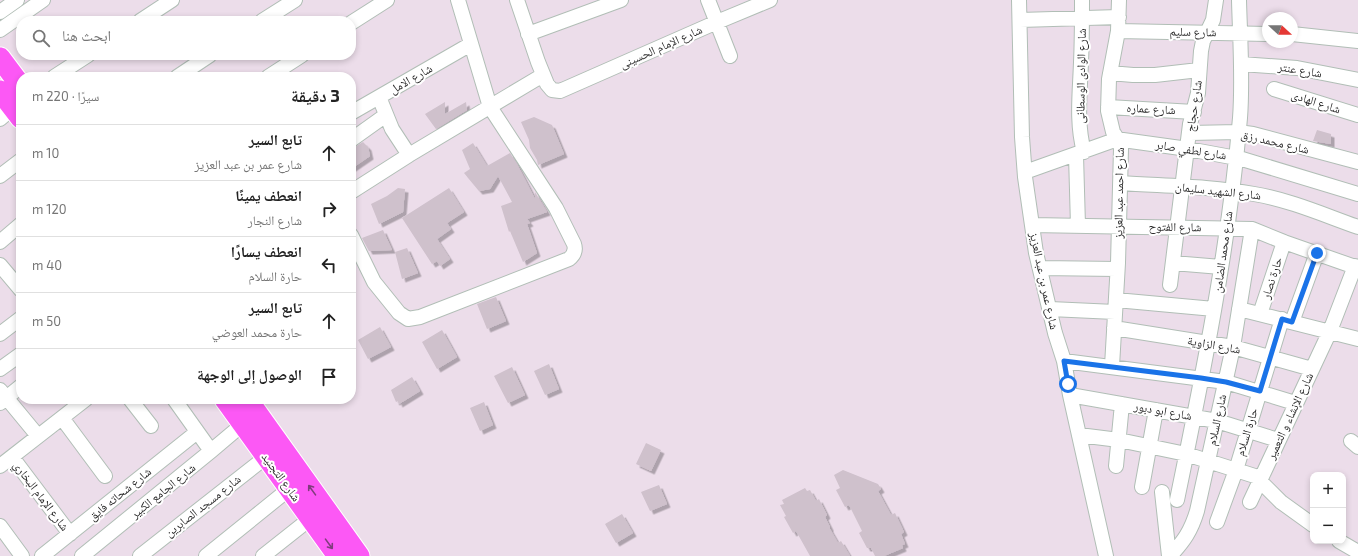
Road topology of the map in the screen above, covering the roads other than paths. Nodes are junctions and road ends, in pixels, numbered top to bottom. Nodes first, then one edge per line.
1 (17, 0) edge
2 (43, 0) edge
3 (172, 0) edge
4 (295, 0) edge
5 (387, 0) edge
6 (458, 0) edge
7 (517, 0) edge
8 (621, 0) edge
9 (708, 0) edge
10 (770, 0) edge
11 (1019, 0) edge
12 (1082, 0) edge
13 (1119, 0) edge
14 (1216, 0) edge
15 (1239, 0) edge
16 (0, 12) edge
17 (20, 16) edge
18 (148, 16) edge
19 (270, 16) edge
20 (1119, 16) junction
21 (1082, 18) junction
22 (16, 19) edge
23 (356, 20) edge
24 (1020, 20) junction
25 (717, 22) junction
26 (0, 30) edge
27 (1118, 31) junction
28 (1207, 33) junction
29 (1240, 33) junction
30 (528, 34) junction
31 (1262, 34) edge
32 (1298, 35) edge
33 (1358, 41) edge
34 (472, 44) junction
35 (730, 56) dead end
36 (0, 58) edge
37 (80, 60) edge
38 (202, 60) edge
39 (294, 60) edge
40 (1241, 64) junction
41 (1199, 70) junction
42 (62, 72) edge
43 (184, 72) edge
44 (276, 72) edge
45 (1110, 73) junction
46 (543, 75) junction
47 (16, 79) edge
48 (1358, 80) edge
49 (1274, 89) dead end
50 (0, 90) edge
51 (379, 97) junction
52 (490, 107) junction
53 (1108, 107) junction
54 (356, 110) edge
55 (1194, 112) junction
56 (11, 115) edge
57 (386, 115) junction
58 (1358, 115) edge
59 (1238, 132) junction
60 (1190, 133) junction
61 (356, 136) edge
62 (1118, 140) junction
63 (1188, 149) junction
64 (1080, 153) junction
65 (409, 156) junction
66 (1235, 157) junction
67 (1358, 162) edge
68 (16, 164) edge
69 (1025, 172) junction
70 (0, 176) edge
71 (1121, 183) junction
72 (1183, 187) junction
73 (356, 189) edge
74 (1232, 190) junction
75 (1358, 194) edge
76 (1032, 225) junction
77 (1078, 226) junction
78 (1119, 227) junction
79 (1358, 227) edge
80 (16, 228) edge
81 (1178, 228) junction
82 (1226, 228) junction
83 (1252, 229) junction
84 (0, 242) edge
85 (1284, 242) junction
86 (356, 245) edge
87 (1317, 253) junction
88 (1173, 263) junction
89 (0, 265) edge
90 (1221, 267) junction
91 (1356, 267) edge
92 (1040, 268) junction
93 (1118, 269) junction
94 (16, 284) edge
95 (1170, 285) dead end
96 (1115, 306) junction
97 (1050, 309) junction
98 (1214, 309) junction
99 (1239, 309) junction
100 (1260, 314) junction
101 (1287, 320) junction
102 (16, 322) edge
103 (1114, 328) junction
104 (1330, 331) junction
105 (0, 334) edge
106 (1358, 338) edge
107 (1207, 343) junction
108 (1233, 347) junction
109 (1270, 357) junction
110 (16, 358) edge
111 (1064, 361) junction
112 (1112, 366) junction
113 (0, 369) edge
114 (1312, 369) junction
115 (1201, 378) junction
116 (1226, 382) junction
117 (16, 389) edge
118 (1260, 391) junction
119 (1070, 396) junction
120 (2, 397) edge
121 (1295, 403) junction
122 (80, 404) edge
123 (134, 404) edge
124 (177, 404) edge
125 (229, 404) edge
126 (251, 404) edge
127 (1122, 404) junction
128 (1156, 410) junction
129 (1194, 417) junction
130 (62, 418) junction
131 (1217, 421) junction
132 (243, 424) junction
133 (151, 426) dead end
134 (1248, 430) junction
135 (197, 432) junction
136 (1079, 435) junction
137 (38, 436) junction
138 (1119, 440) junction
139 (1278, 440) junction
140 (1149, 446) junction
141 (211, 451) junction
142 (1186, 454) junction
143 (12, 457) junction
144 (266, 457) junction
145 (1208, 461) junction
146 (0, 466) edge
147 (1116, 466) dead end
148 (1236, 470) junction
149 (105, 476) dead end
150 (1260, 480) junction
151 (1142, 487) dead end
152 (290, 489) junction
153 (1162, 492) dead end
154 (1177, 500) dead end
155 (1250, 502) dead end
156 (310, 518) junction
157 (1217, 522) dead end
158 (1310, 523) edge
159 (0, 526) edge
160 (70, 534) junction
161 (1344, 544) edge
162 (1358, 552) edge
163 (22, 556) edge
164 (42, 556) edge
165 (82, 556) edge
166 (140, 556) edge
167 (206, 556) edge
168 (263, 556) edge
169 (338, 556) edge
170 (360, 556) edge
171 (1106, 556) edge
172 (1170, 556) edge

1 - 16 street
2 - 17 street
3 - 18 street
4 - 19 street
5 - 23 street
6 - 34 street
7 - 30 street
8 - 30 street
9 - 25 street
10 - 25 street, شارع الإمام الحسينى
11 - 24 street, شارع عمر بن عبد العزيز
12 - 21 street, شارع الوادى الوسطانى
13 - 20 street, شارع احمد عبد العزيز
14 - 28 street, شارع حجاج
15 - 29 street, شارع محمد الضامن
20 - 21 street
20 - 27 street, شارع احمد عبد العزيز
21 - 24 street
21 - 64 street, شارع الوادى الوسطانى
22 - 26 street
24 - 69 street, شارع عمر بن عبد العزيز
25 - 35 street
25 - 46 street, شارع الإمام الحسينى
27 - 28 street, شارع سليم
27 - 45 street, شارع احمد عبد العزيز
28 - 29 street, شارع سليم
28 - 41 street, شارع حجاج
29 - 31 street, شارع سليم
29 - 40 street, شارع محمد الضامن
30 - 46 street
32 - 33 street
34 - 51 street, شارع الامل
34 - 52 street
36 - 47 highway
37 - 42 street
38 - 43 street
39 - 44 street
40 - 48 street, شارع عنتر
40 - 59 street, شارع محمد الضامن
41 - 45 street
41 - 55 street, شارع حجاج
45 - 53 street, شارع احمد عبد العزيز
46 - 52 street
49 - 58 street, شارع الهادى
50 - 56 highway
51 - 54 street, شارع الامل
51 - 57 street
52 - 65 street
52 - 86 street
53 - 55 street, شارع عماره
53 - 62 street, شارع احمد عبد العزيز
55 - 60 street, شارع حجاج
57 - 61 street
57 - 65 street
59 - 60 street, شارع محمد رزق
59 - 66 street, شارع محمد الضامن
59 - 67 street, شارع محمد رزق
60 - 63 street, شارع حجاج
62 - 63 street, شارع لطفي صابر
62 - 64 street, شارع لطفي صابر
62 - 71 street, شارع احمد عبد العزيز
63 - 66 street, شارع لطفي صابر
63 - 72 street, شارع حجاج
64 - 69 street, شارع لطفي صابر
64 - 77 street, شارع الوادى الوسطانى
65 - 73 street
66 - 74 street, شارع محمد الضامن
66 - 75 street, شارع لطفي صابر
68 - 70 street
69 - 76 street, شارع عمر بن عبد العزيز
71 - 72 street, شارع الشهيد سليمان
71 - 78 street, شارع احمد عبد العزيز
72 - 74 street, شارع الشهيد سليمان
72 - 81 street, شارع حجاج
74 - 79 street, شارع الشهيد سليمان
74 - 82 street, شارع محمد الضامن
76 - 77 street, شارع الفتوح
76 - 92 street, شارع عمر بن عبد العزيز
77 - 78 street, شارع الفتوح
78 - 81 street, شارع الفتوح
78 - 93 street, شارع احمد عبد العزيز
80 - 84 street
81 - 82 street, شارع الفتوح
81 - 88 street, شارع حجاج
82 - 83 street, شارع الفتوح
82 - 90 street, شارع محمد الضامن
83 - 85 street, شارع الفتوح
83 - 99 street, شارع السلام
85 - 87 street, شارع الفتوح
85 - 100 street, حارة نصار
87 - 91 street, شارع الفتوح
87 - 101 street, حارة السلام
88 - 90 street
88 - 95 street, شارع حجاج
89 - 94 street
90 - 98 street, شارع محمد الضامن
91 - 104 street, شارع الإنشاء و التعمير
92 - 93 street
92 - 97 street, شارع عمر بن عبد العزيز
93 - 96 street, شارع احمد عبد العزيز
96 - 97 street
96 - 98 street
96 - 103 street, شارع احمد عبد العزيز
97 - 111 street, شارع عمر بن عبد العزيز
98 - 107 street, شارع محمد الضامن
99 - 100 street
99 - 108 street, شارع السلام
100 - 101 street
101 - 104 street
101 - 109 street, حارة السلام
102 - 105 street
103 - 107 street, شارع الزاوية
103 - 112 street, شارع احمد عبد العزيز
104 - 106 street
104 - 114 street, شارع الإنشاء و التعمير
107 - 108 street, شارع الزاوية
107 - 115 street, شارع محمد الضامن
108 - 109 street, شارع الزاوية
108 - 116 street, شارع السلام
109 - 114 street, شارع الزاوية
109 - 118 street, حارة السلام
110 - 113 street
111 - 112 street
111 - 119 street, شارع عمر بن عبد العزيز
112 - 115 street
114 - 121 street, شارع الإنشاء و التعمير
115 - 116 street
115 - 129 street, شارع محمد الضامن
116 - 118 street
116 - 131 street, شارع السلام
117 - 120 street
118 - 121 street
118 - 134 street, حارة السلام
119 - 127 street, شارع ابو دبور
119 - 136 street, شارع عمر بن عبد العزيز
120 - 137 street
121 - 139 street, شارع الإنشاء و التعمير
122 - 130 street
123 - 133 street
124 - 135 street
125 - 132 highway, شارع التجنيد
170 -> 126 highway, شارع التجنيد
127 - 128 street, شارع ابو دبور
127 - 138 street
128 - 129 street, شارع ابو دبور
128 - 140 street
129 - 131 street, شارع ابو دبور
129 - 142 street, شارع محمد الضامن
130 - 137 street
130 - 149 street
131 - 134 street, شارع ابو دبور
131 - 145 street, شارع السلام
132 - 141 street, شارع الجامع الكبير
132 - 144 highway, شارع التجنيد
134 - 139 street, شارع ابو دبور
134 - 148 street, حارة السلام
135 - 141 street
135 - 160 street, شارع شحاته فايق
136 - 138 street
136 - 171 street, شارع عمر بن عبد العزيز
137 - 143 street
138 - 140 street
138 - 147 street
139 - 150 street, شارع الإنشاء و التعمير
140 - 142 street
140 - 151 street
141 - 165 street, شارع الجامع الكبير
142 - 145 street
142 - 154 street, شارع محمد الضامن
143 - 146 street
143 - 160 street, شارع الإمام البخاري
144 - 152 highway, شارع التجنيد
144 - 166 street, شارع مسجد الصابرين
145 - 148 street
145 - 172 street, شارع السلام
148 - 150 street
148 - 157 street, حارة السلام
150 - 155 street, شارع الإنشاء و التعمير
150 - 158 street
152 - 156 highway, شارع التجنيد
152 - 167 street
153 - 172 street
156 - 168 street
156 -> 169 highway, شارع التجنيد
159 - 163 street
160 - 164 street, شارع شحاته فايق
161 - 162 street

